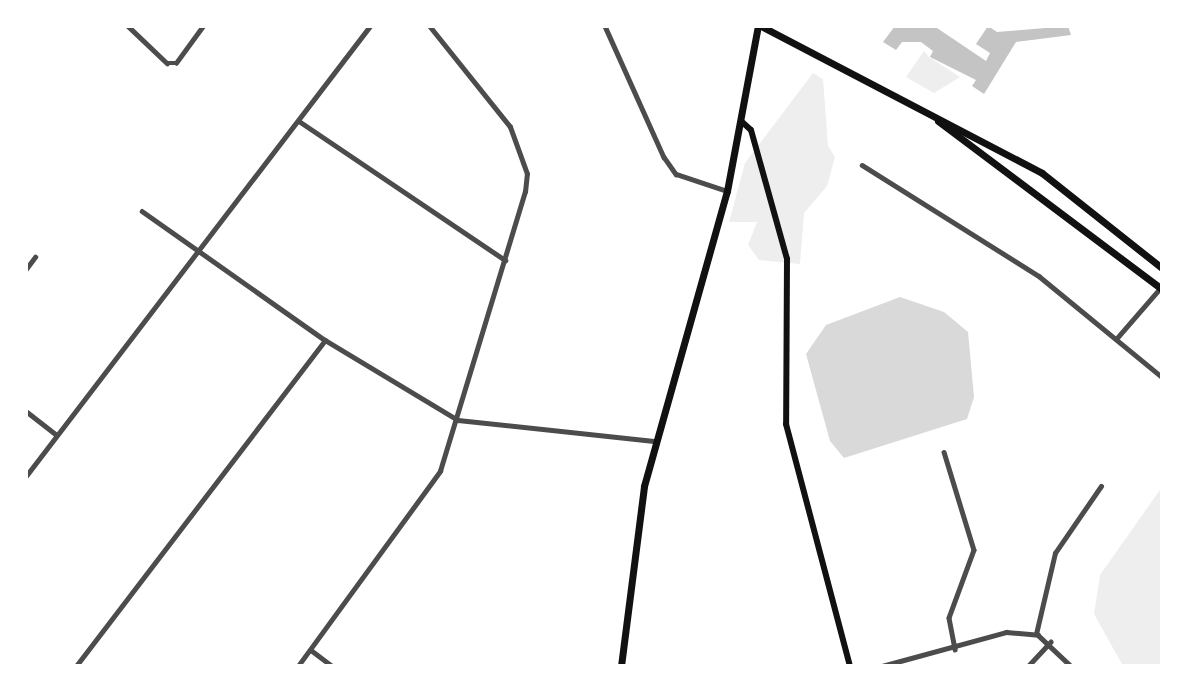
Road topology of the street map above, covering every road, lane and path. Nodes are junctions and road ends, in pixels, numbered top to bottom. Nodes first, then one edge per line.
1 (128, 26) edge
2 (203, 26) edge
3 (370, 26) edge
4 (429, 26) edge
5 (605, 26) edge
6 (759, 26) edge
7 (933, 116) junction
8 (299, 121) junction
9 (741, 121) junction
10 (862, 165) dead end
11 (727, 191) junction
12 (142, 211) dead end
13 (196, 250) junction
14 (36, 257) dead end
15 (505, 261) junction
16 (1162, 268) edge
17 (26, 270) edge
18 (1161, 287) edge
19 (1116, 338) junction
20 (326, 340) junction
21 (1162, 377) edge
22 (26, 411) edge
23 (458, 420) junction
24 (57, 435) junction
25 (656, 442) junction
26 (944, 452) dead end
27 (26, 476) edge
28 (1101, 486) dead end
29 (1036, 634) junction
30 (1050, 642) junction
31 (955, 649) junction
32 (311, 650) junction
33 (76, 666) edge
34 (298, 666) edge
35 (332, 666) edge
36 (621, 666) edge
37 (850, 666) edge
38 (882, 666) edge
39 (1028, 666) edge
40 (1071, 666) edge

1 - 2 street
3 - 8 street
4 - 15 street
5 - 11 street
6 - 7 main road
6 - 9 main road
7 - 16 main road
7 - 18 main road
8 - 13 street
8 - 15 street
9 - 11 main road
9 - 37 main road
10 - 19 street
11 - 25 main road
12 - 13 street
13 - 20 street
13 - 24 street
14 - 17 street
15 - 23 street
18 - 19 street
19 - 21 street
20 - 23 street
20 - 33 street
22 - 24 street
23 - 25 street
23 - 32 street
24 - 27 street
25 - 36 main road
26 - 31 street
28 - 29 street
29 - 30 street
29 - 31 street
30 - 39 street
30 - 40 street
31 - 38 street
32 - 34 street
32 - 35 street

